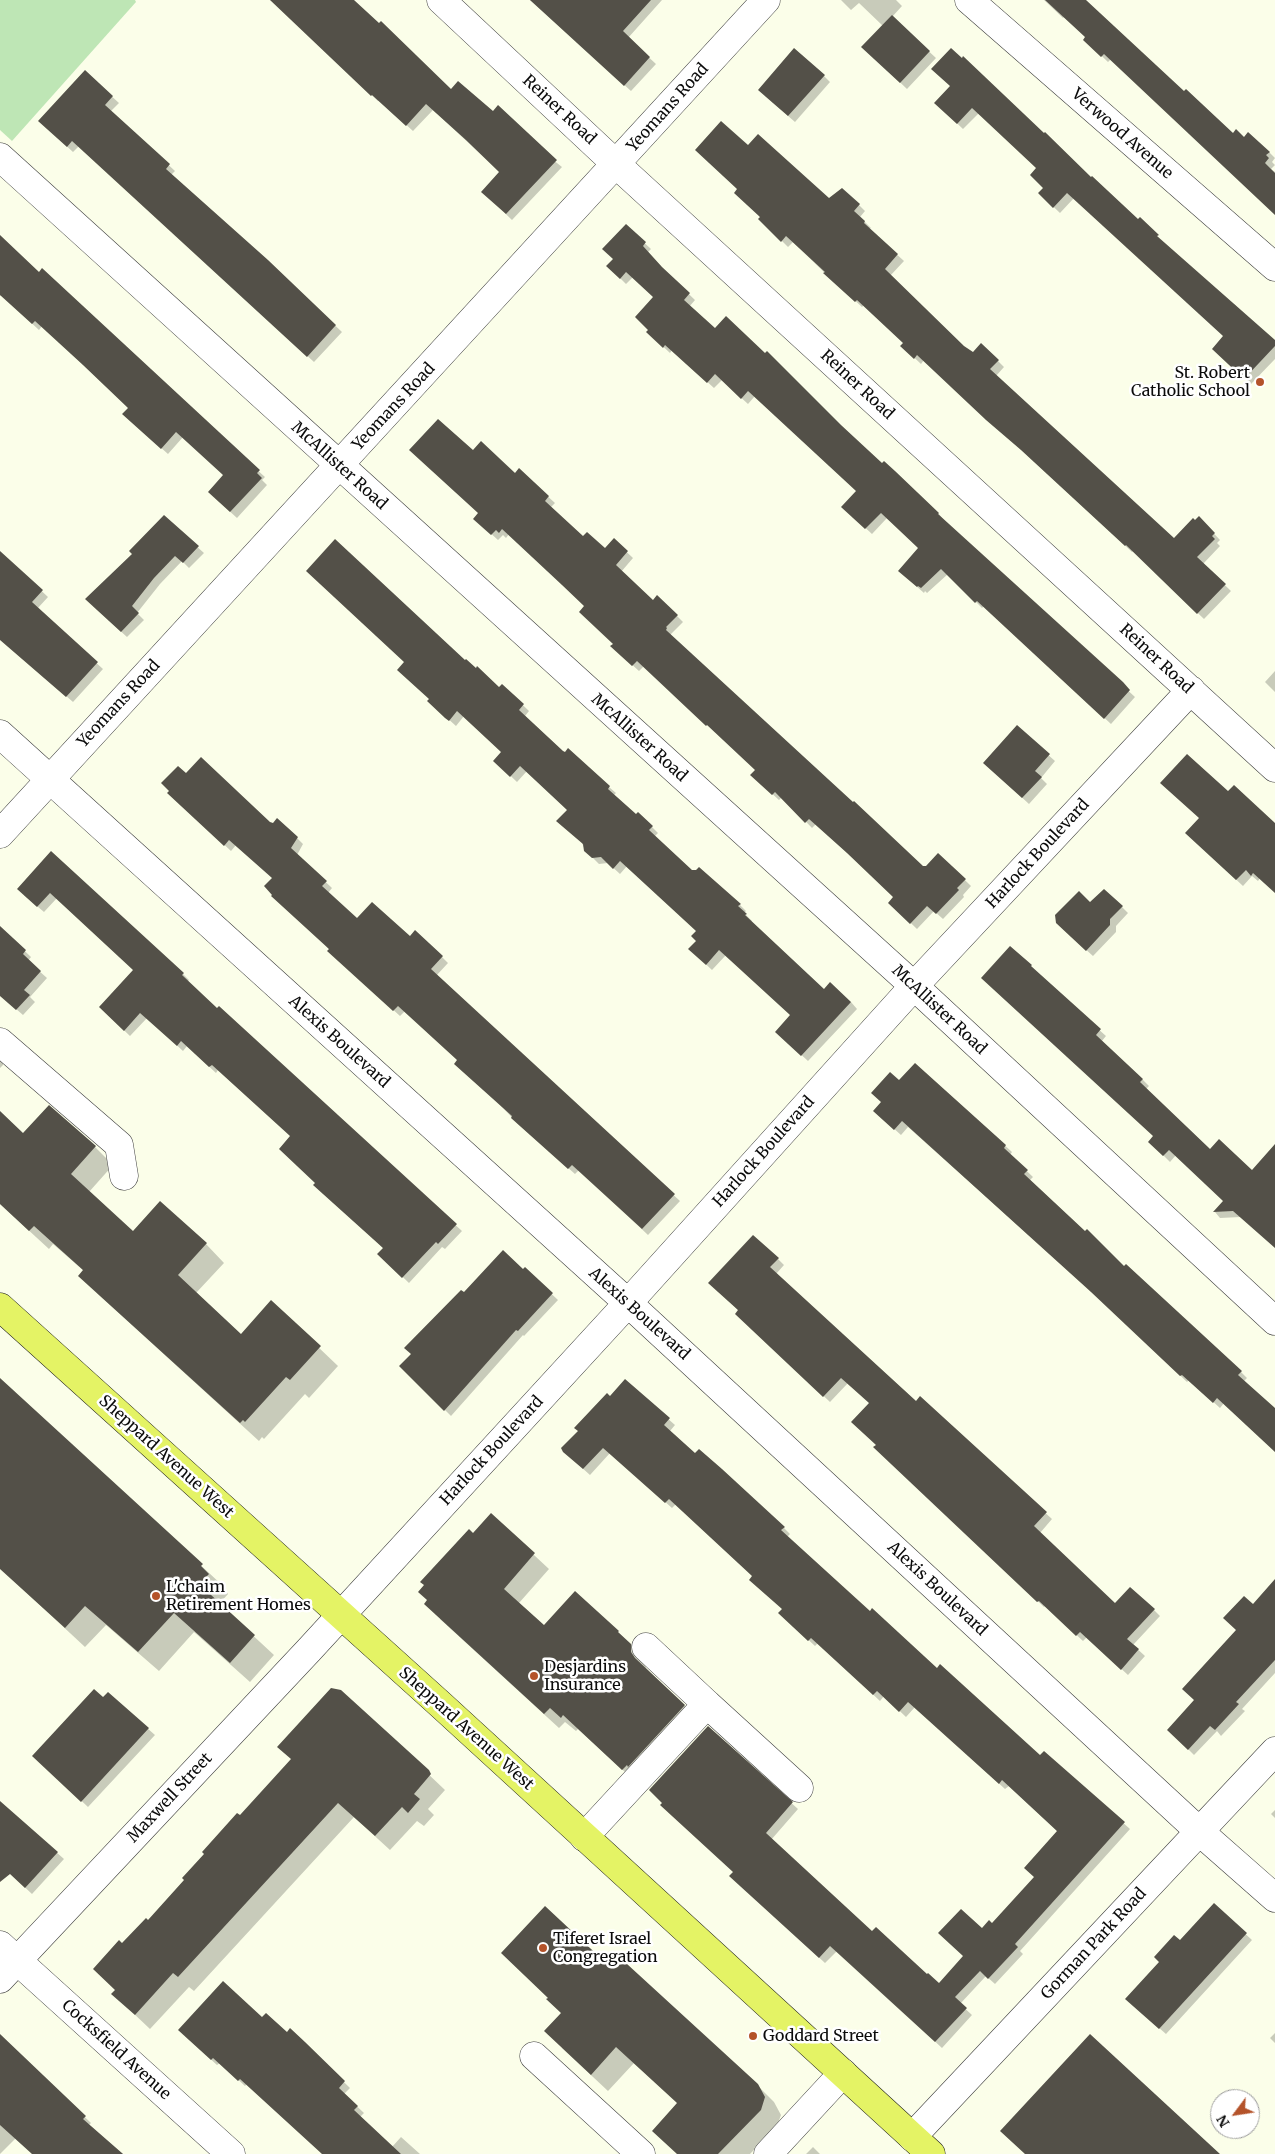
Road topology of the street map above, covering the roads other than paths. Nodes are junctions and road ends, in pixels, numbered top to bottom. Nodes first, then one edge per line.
1 (442, 0) edge
2 (766, 0) edge
3 (969, 0) edge
4 (0, 157) edge
5 (616, 164) junction
6 (1275, 267) edge
7 (339, 466) junction
8 (1191, 690) junction
9 (0, 734) edge
10 (1275, 768) edge
11 (49, 780) junction
12 (0, 834) edge
13 (914, 986) junction
14 (0, 1042) edge
15 (124, 1176) dead end
16 (628, 1303) junction
17 (0, 1307) edge
18 (1275, 1320) edge
19 (340, 1616) junction
20 (646, 1647) dead end
21 (707, 1704) junction
22 (1275, 1751) edge
23 (799, 1788) dead end
24 (1200, 1832) junction
25 (584, 1837) junction
26 (1275, 1898) edge
27 (6, 1962) edge
28 (534, 2056) dead end
29 (843, 2073) junction
30 (921, 2145) edge
31 (232, 2154) edge
32 (641, 2154) edge
33 (768, 2154) edge

1 - 5 street, Reiner Road
2 - 5 street, Yeomans Road
3 - 6 street, Verwood Avenue
4 - 7 street, McAllister Road
5 - 7 street, Yeomans Road
5 - 8 street, Reiner Road
7 - 11 street, Yeomans Road
7 - 13 street, McAllister Road
8 - 10 street, Reiner Road
8 - 13 street, Harlock Boulevard
9 - 11 street, Alexis Boulevard
11 - 12 street, Yeomans Road
11 - 16 street, Alexis Boulevard
13 - 16 street, Harlock Boulevard
13 - 18 street, McAllister Road
14 - 15 street
16 - 19 street, Harlock Boulevard
16 - 24 street, Alexis Boulevard
17 - 19 main road, Sheppard Avenue West
19 - 25 main road, Sheppard Avenue West
19 - 27 street, Maxwell Street
20 - 21 street
21 - 23 street
21 - 25 street
22 - 24 street, Gorman Park Road
24 - 26 street, Alexis Boulevard
24 - 30 street, Gorman Park Road
25 - 29 main road, Sheppard Avenue West
27 - 31 street, Cocksfield Avenue
28 - 32 street
29 - 30 main road, Sheppard Avenue West
29 - 33 street

